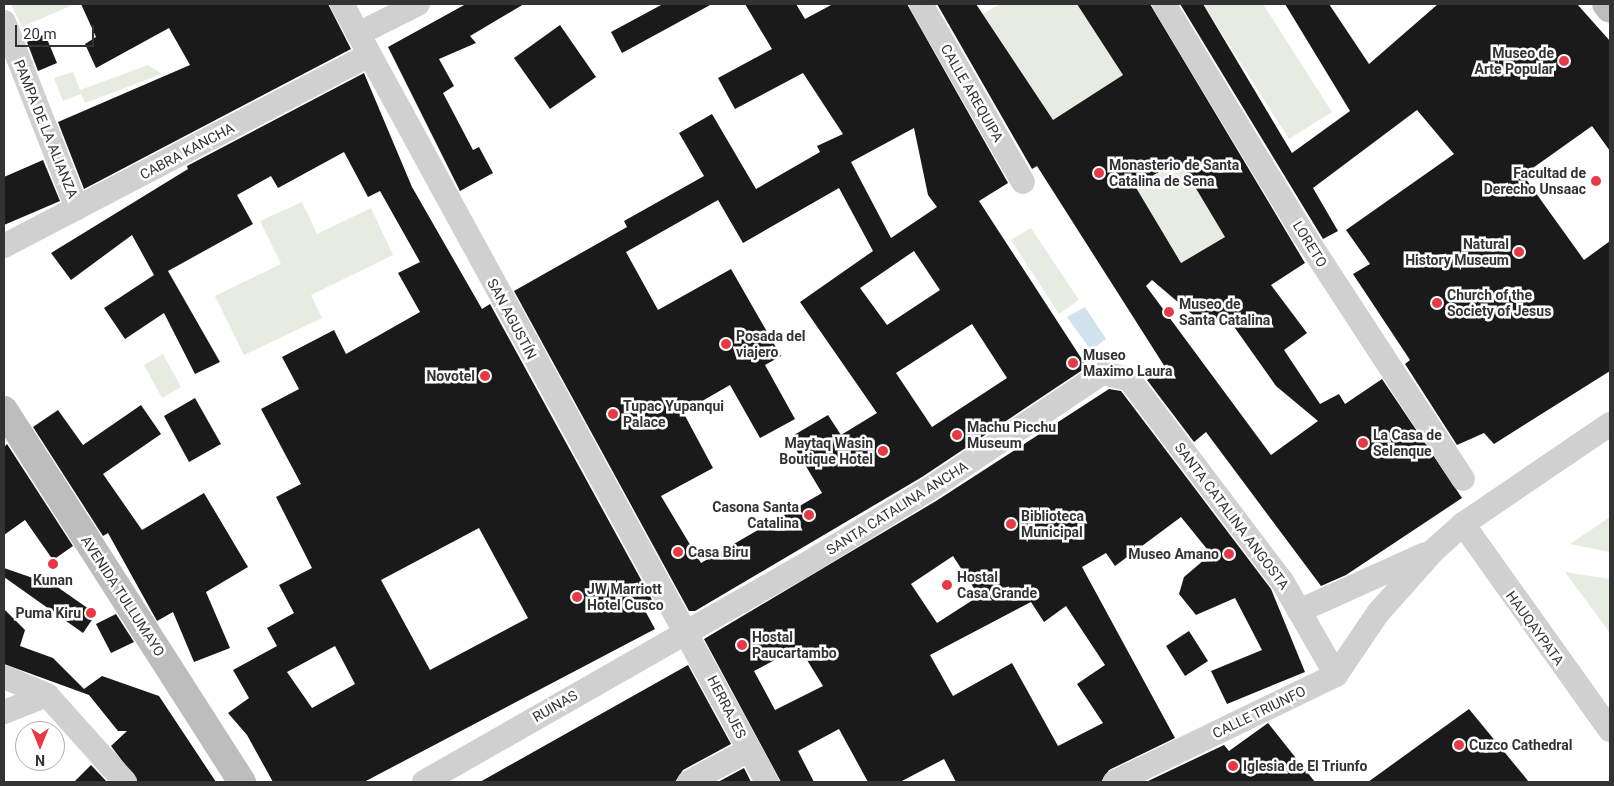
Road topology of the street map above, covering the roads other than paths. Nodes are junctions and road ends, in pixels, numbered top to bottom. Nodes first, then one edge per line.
1 (342, 4) edge
2 (418, 4) edge
3 (920, 4) edge
4 (1164, 4) edge
5 (1606, 4) edge
6 (1610, 9) edge
7 (4, 22) edge
8 (364, 44) junction
9 (1023, 182) dead end
10 (77, 208) junction
11 (4, 246) edge
12 (1128, 379) joint
13 (4, 410) edge
14 (1610, 424) edge
15 (1463, 480) dead end
16 (1463, 524) junction
17 (1433, 550) junction
18 (1299, 611) junction
19 (688, 630) junction
20 (1336, 675) junction
21 (4, 677) edge
22 (47, 695) junction
23 (4, 712) edge
24 (1610, 730) edge
25 (749, 750) junction
26 (125, 782) edge
27 (242, 782) edge
28 (424, 782) edge
29 (690, 782) edge
30 (767, 782) edge
31 (1115, 782) edge

1 - 8 street, SAN AGUSTÍN
2 - 8 street, CABRA KANCHA
3 - 9 street, CALLE AREQUIPA
4 - 15 street, LORETO
5 - 6 street
7 - 10 street, PAMPA DE LA ALIANZA
8 - 10 street, CABRA KANCHA
8 - 19 street, SAN AGUSTÍN
10 - 11 street, CABRA KANCHA
12 - 18 street, SANTA CATALINA ANGOSTA
12 - 19 street, SANTA CATALINA ANCHA
13 - 27 street, AVENIDA TULLUMAYO
14 - 16 street
16 - 17 street
16 - 24 street, HAUQAYPATA
17 - 18 street
17 - 20 street
18 - 20 street
19 - 25 street, HERRAJES
19 - 28 street, RUINAS
20 - 31 street, CALLE TRIUNFO
21 - 22 street
22 - 23 street
22 - 26 street
25 - 29 street
25 - 30 street, HERRAJES

